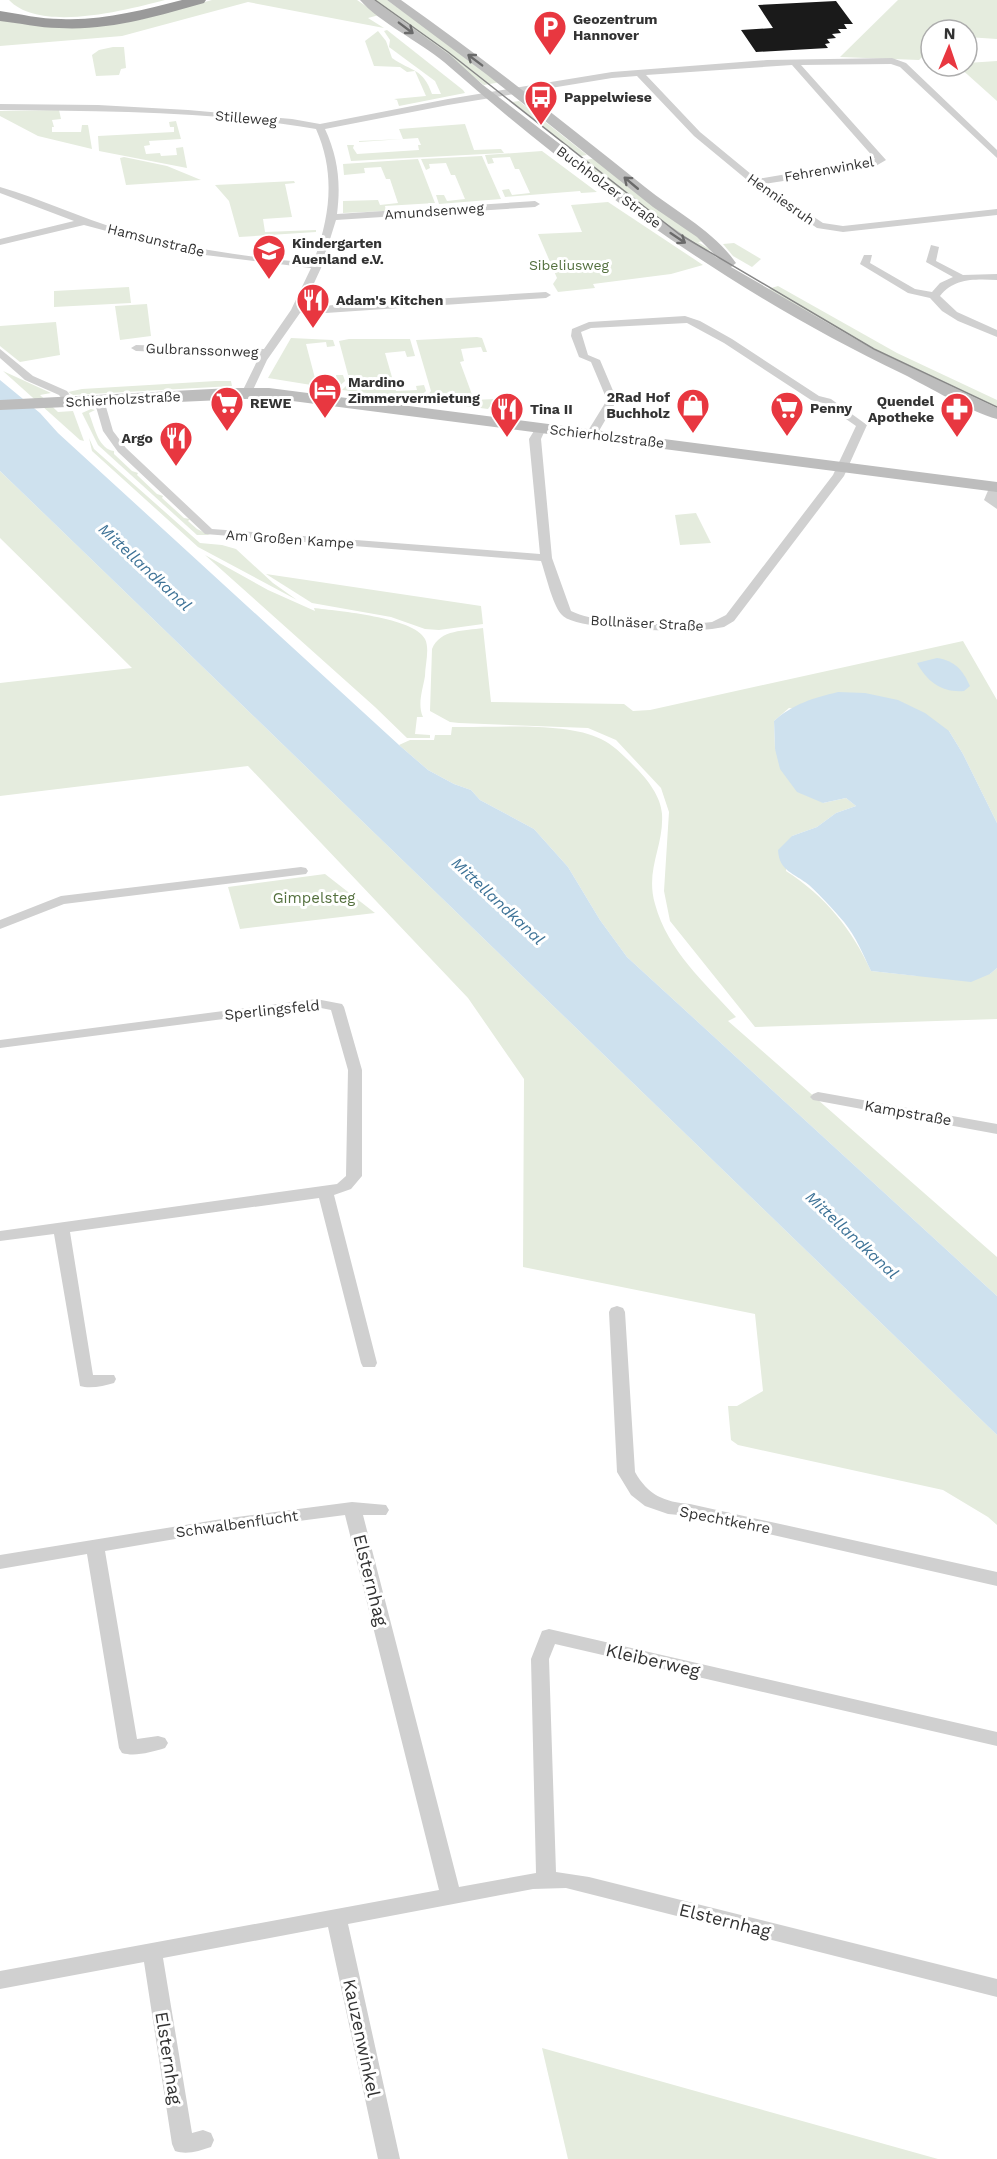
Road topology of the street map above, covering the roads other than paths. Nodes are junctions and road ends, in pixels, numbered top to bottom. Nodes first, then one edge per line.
1 (2, 0) edge
2 (177, 0) edge
3 (199, 0) edge
4 (366, 0) edge
5 (393, 0) edge
6 (0, 16) edge
7 (794, 62) junction
8 (639, 73) junction
9 (517, 90) junction
10 (490, 95) junction
11 (0, 107) edge
12 (320, 127) junction
13 (997, 155) edge
14 (755, 182) junction
15 (0, 190) edge
16 (535, 204) dead end
17 (997, 212) edge
18 (332, 217) junction
19 (84, 222) junction
20 (0, 242) edge
21 (934, 247) dead end
22 (868, 257) dead end
23 (317, 266) junction
24 (997, 277) edge
25 (964, 279) junction
26 (741, 280) junction
27 (546, 295) dead end
28 (934, 296) junction
29 (296, 309) junction
30 (997, 334) edge
31 (136, 348) dead end
32 (0, 352) edge
33 (268, 352) junction
34 (247, 392) junction
35 (99, 400) junction
36 (70, 402) junction
37 (0, 405) edge
38 (997, 414) edge
39 (542, 428) junction
40 (592, 434) junction
41 (843, 467) junction
42 (996, 486) edge
43 (997, 506) edge
44 (546, 558) junction
45 (301, 871) dead end
46 (0, 925) edge
47 (0, 1044) edge
48 (818, 1096) dead end
49 (997, 1129) edge
50 (325, 1192) junction
51 (61, 1228) junction
52 (0, 1236) edge
53 (617, 1312) dead end
54 (369, 1363) dead end
55 (108, 1379) dead end
56 (352, 1508) junction
57 (380, 1510) dead end
58 (95, 1547) junction
59 (0, 1562) edge
60 (997, 1579) edge
61 (997, 1739) edge
62 (158, 1743) dead end
63 (546, 1880) junction
64 (451, 1896) junction
65 (336, 1917) junction
66 (152, 1951) junction
67 (0, 1980) edge
68 (997, 1988) edge
69 (203, 2140) dead end
70 (389, 2159) edge

1 - 2 highway
3 - 6 highway
4 -> 10 main road, Buchholzer Straße
9 -> 5 main road, Buchholzer Straße
7 - 8 street
7 - 13 street
7 - 14 street, Fehrenwinkel
8 - 9 street
8 - 14 street, Henniesruh
9 - 10 street
26 -> 9 main road, Buchholzer Straße
10 - 12 street, Stilleweg
10 -> 26 main road, Buchholzer Straße
11 - 12 street, Stilleweg
12 - 18 street
14 - 17 street, Henniesruh
15 - 19 street, Hamsunstraße
16 - 18 street, Amundsenweg
18 - 23 street
19 - 20 street
19 - 23 street, Hamsunstraße
21 - 25 street
22 - 28 street
23 - 29 street
24 - 25 street
25 - 28 street
26 - 38 main road, Buchholzer Straße
27 - 29 street
28 - 30 street
29 - 33 street
31 - 33 street, Gulbranssonweg
32 - 36 street
33 - 34 street
34 - 35 main road, Schierholzstraße
34 - 39 main road, Schierholzstraße
35 - 36 main road, Schierholzstraße
35 - 44 street, Am Großen Kampe
36 - 37 main road, Schierholzstraße
39 - 40 main road, Schierholzstraße
39 - 44 street, Bollnäser Straße
40 - 41 main road, Schierholzstraße
40 - 41 street
41 - 42 main road, Schierholzstraße
41 - 44 street, Bollnäser Straße
42 - 43 street
45 - 46 street
47 - 50 street, Sperlingsfeld
48 - 49 street, Kampstraße
50 - 51 street, Sperlingsfeld
50 - 54 street
51 - 52 street, Sperlingsfeld
51 - 55 street
53 - 60 street, Spechtkehre
56 - 57 street, Schwalbenflucht
56 - 58 street, Schwalbenflucht
56 - 64 street, Elsternhag
58 - 59 street, Schwalbenflucht
58 - 62 street
61 - 63 street, Kleiberweg
63 - 64 street, Elsternhag
63 - 68 street, Elsternhag
64 - 65 street, Elsternhag
65 - 66 street, Elsternhag
65 - 70 street, Kauzenwinkel
66 - 67 street, Elsternhag
66 - 69 street, Elsternhag

